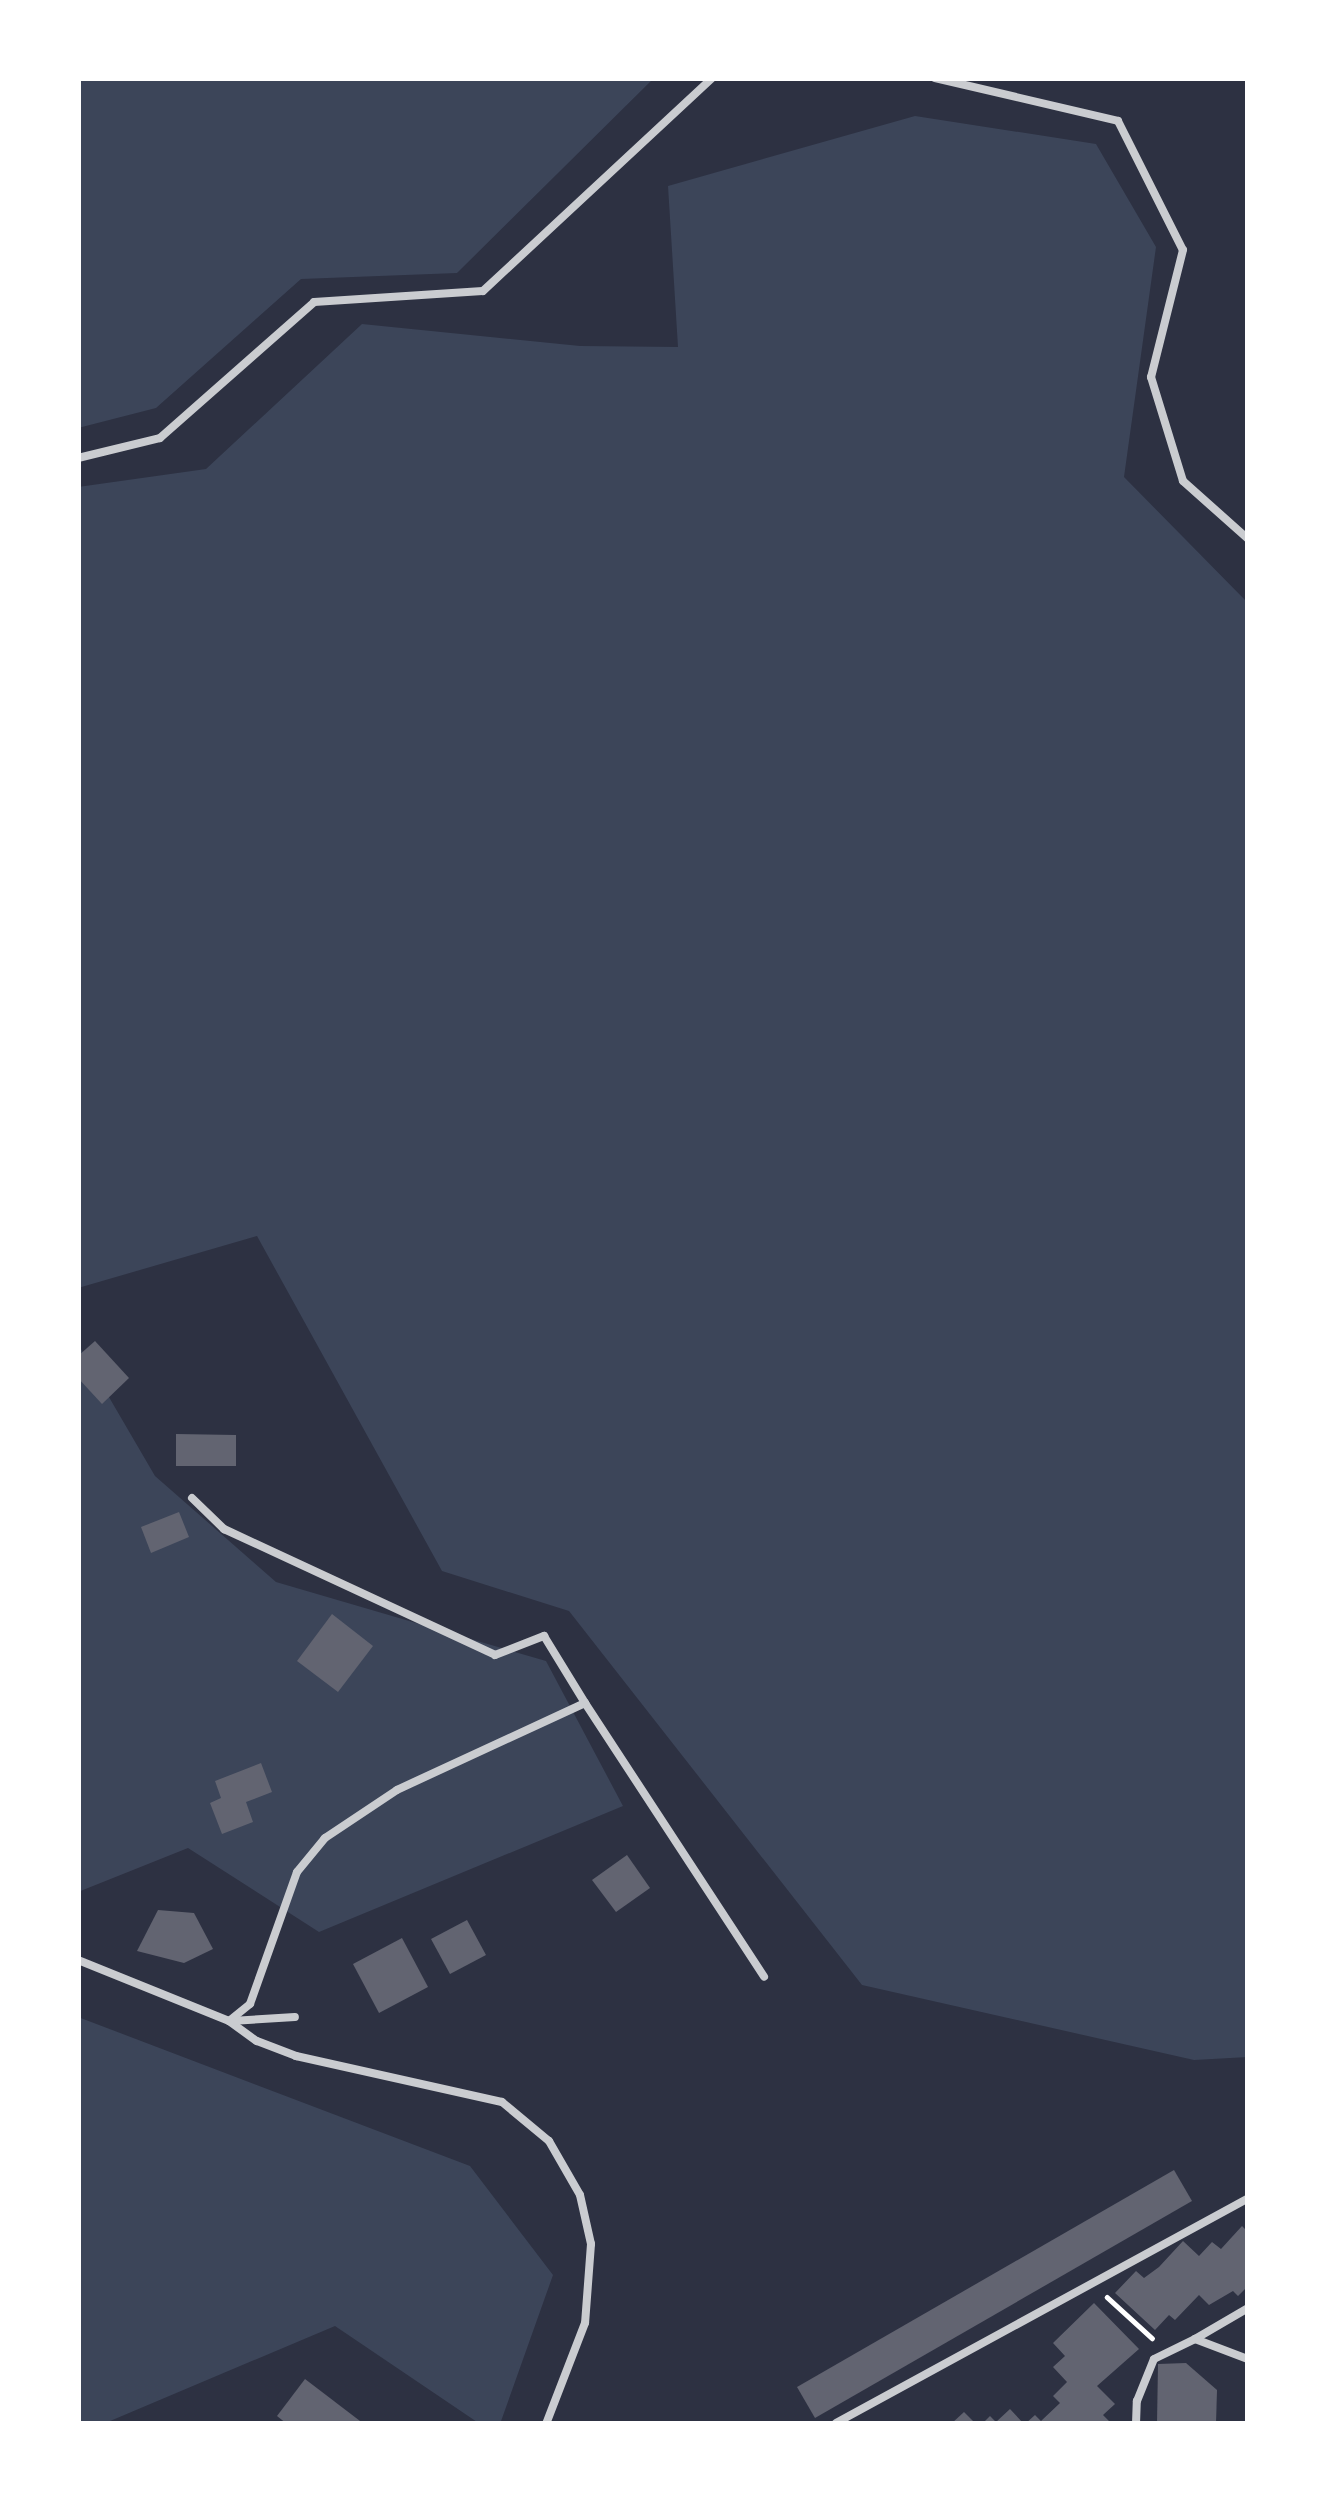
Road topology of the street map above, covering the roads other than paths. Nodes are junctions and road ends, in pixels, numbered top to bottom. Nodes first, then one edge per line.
1 (712, 78) edge
2 (935, 78) edge
3 (78, 458) edge
4 (1248, 538) edge
5 (192, 1498) dead end
6 (585, 1703) junction
7 (78, 1960) edge
8 (764, 1977) dead end
9 (295, 2017) dead end
10 (229, 2021) junction
11 (1248, 2198) edge
12 (1248, 2308) edge
13 (1195, 2339) junction
14 (1248, 2359) edge
15 (836, 2423) edge
16 (546, 2424) edge
17 (1136, 2424) edge

1 - 3 lane
2 - 4 lane
5 - 6 lane
6 - 8 lane
6 - 10 lane
7 - 10 lane
9 - 10 lane
10 - 16 lane
11 - 15 lane
12 - 13 lane
13 - 14 lane
13 - 17 lane

